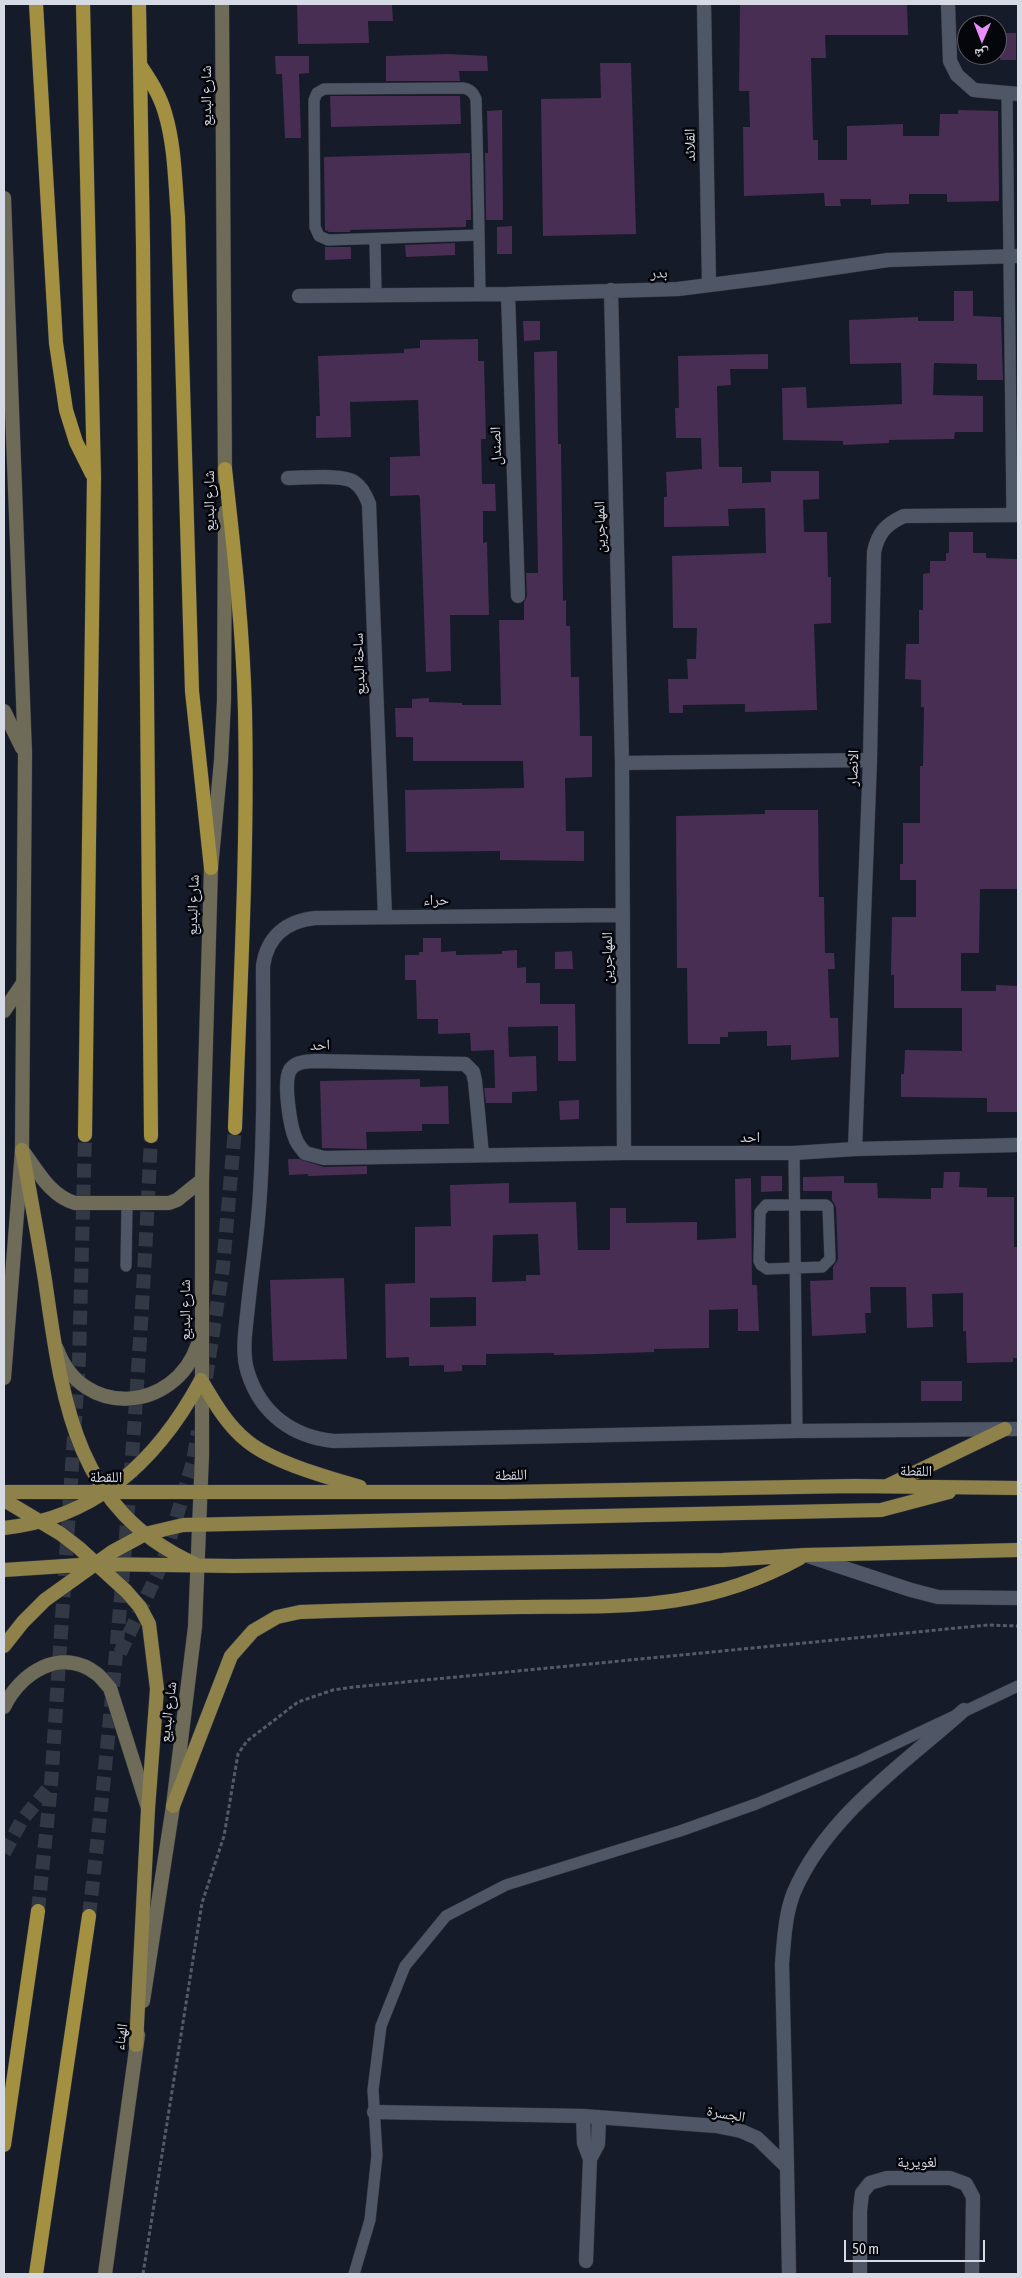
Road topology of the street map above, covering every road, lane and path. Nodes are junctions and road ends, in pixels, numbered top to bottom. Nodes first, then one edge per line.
1 (36, 4) edge
2 (83, 4) edge
3 (139, 4) edge
4 (222, 4) edge
5 (704, 4) edge
6 (948, 4) edge
7 (140, 65) junction
8 (1012, 93) edge
9 (4, 198) edge
10 (479, 236) junction
11 (374, 239) junction
12 (1014, 256) edge
13 (5, 274) edge
14 (709, 285) junction
15 (611, 290) junction
16 (480, 294) junction
17 (508, 294) junction
18 (376, 295) junction
19 (299, 296) dead end
20 (225, 469) junction
21 (94, 477) junction
22 (288, 478) dead end
23 (1015, 515) edge
24 (518, 596) dead end
25 (4, 711) edge
26 (25, 753) junction
27 (870, 760) junction
28 (622, 763) junction
29 (211, 868) junction
30 (623, 915) junction
31 (385, 917) junction
32 (23, 983) junction
33 (4, 1010) edge
34 (235, 1128) tunnel mouth
35 (85, 1135) tunnel mouth
36 (152, 1136) tunnel mouth
37 (1018, 1145) edge
38 (856, 1148) junction
39 (22, 1150) junction
40 (624, 1153) junction
41 (794, 1153) junction
42 (482, 1155) junction
43 (202, 1180) junction
44 (127, 1204) junction
45 (794, 1205) junction
46 (126, 1266) dead end
47 (795, 1268) junction
48 (202, 1334) junction
49 (53, 1337) junction
50 (4, 1378) edge
51 (201, 1380) junction
52 (1012, 1429) edge
53 (796, 1431) junction
54 (885, 1487) junction
55 (964, 1488) junction
56 (1018, 1488) edge
57 (4, 1492) edge
58 (375, 1492) junction
59 (201, 1493) junction
60 (105, 1494) junction
61 (4, 1500) edge
62 (41, 1522) junction
63 (200, 1523) junction
64 (4, 1528) edge
65 (144, 1534) junction
66 (1018, 1550) edge
67 (805, 1555) junction
68 (95, 1564) junction
69 (198, 1566) junction
70 (4, 1570) edge
71 (1018, 1598) edge
72 (1018, 1626) edge
73 (4, 1646) edge
74 (1018, 1686) edge
75 (4, 1707) edge
76 (964, 1710) junction
77 (174, 1806) junction
78 (148, 1809) junction
79 (38, 1911) tunnel mouth
80 (89, 1916) tunnel mouth
81 (136, 2045) junction
82 (374, 2112) junction
83 (583, 2116) junction
84 (600, 2117) junction
85 (4, 2145) edge
86 (590, 2160) junction
87 (787, 2167) junction
88 (586, 2261) dead end
89 (36, 2274) edge
90 (104, 2274) edge
91 (143, 2274) edge
92 (354, 2274) edge
93 (789, 2274) edge
94 (860, 2274) edge
95 (972, 2274) edge

1 - 21 highway
2 - 21 highway
3 - 7 highway
4 - 20 main road, شارع البديع
5 - 14 street, القلائد
6 - 8 street
7 - 29 highway
7 - 36 highway
8 - 12 lane
9 - 13 main road
10 - 11 lane
10 - 11 lane
10 - 16 lane
11 - 18 lane
12 - 14 street, بدر
12 - 23 lane
13 - 26 main road
14 - 15 street, بدر
15 - 17 street, بدر
15 - 28 street, المهاجرين
16 - 17 street, بدر
16 - 18 street, بدر
17 - 24 street, الصندل
18 - 19 street, بدر
20 - 29 main road, شارع البديع
20 - 34 highway
21 - 35 highway
22 - 31 street, ساحة البديع
23 - 27 street, الانصار
25 - 26 main road
26 - 32 main road
27 - 28 street
27 - 38 street, الانصار
28 - 30 street, المهاجرين
29 - 43 main road, شارع البديع
30 - 31 street, حراء
30 - 40 street, المهاجرين
31 - 53 street, حراء
32 - 33 main road
32 - 39 main road
37 - 38 street, احد
38 - 41 street, احد
39 - 44 main road
39 - 49 main road
39 - 50 main road
40 - 41 street, احد
40 - 42 street, احد
41 - 45 lane
42 - 42 street, احد
43 - 44 main road
43 - 48 main road, شارع البديع
44 - 46 lane
45 - 47 lane
45 - 47 lane
45 - 47 lane
47 - 53 lane
48 - 49 main road
48 - 51 main road, شارع البديع
49 - 60 main road
51 - 58 main road
51 - 59 main road, شارع البديع
51 - 60 main road
52 - 53 street
52 - 54 main road
54 - 55 main road, اللقطة
54 - 58 main road, اللقطة
55 - 56 main road, اللقطة
55 - 63 main road
57 - 60 main road, اللقطة
58 - 59 main road, اللقطة
59 - 60 main road, اللقطة
59 - 63 main road, شارع البديع
60 - 62 main road
60 - 65 main road
61 - 62 main road
62 - 64 main road
62 - 68 main road
63 - 65 main road
63 - 69 main road, شارع البديع
65 - 68 main road
65 - 69 main road
66 - 67 main road
67 - 69 main road
67 - 71 street
67 - 77 main road
68 - 69 main road
68 - 70 main road
68 - 73 main road
68 - 78 main road
69 - 77 main road, شارع البديع
72 - 91 path
74 - 76 lane
75 - 78 main road
76 - 82 lane
76 - 87 street
77 - 81 main road, الهناء
78 - 81 main road
79 - 85 highway
80 - 89 highway
81 - 90 main road, الهناء
82 - 83 street, الجسرة
82 - 92 lane
83 - 84 street, الجسرة
83 - 86 street
84 - 86 street
84 - 87 street, الجسرة
86 - 88 street
87 - 93 street
94 - 95 street, لغويرية

